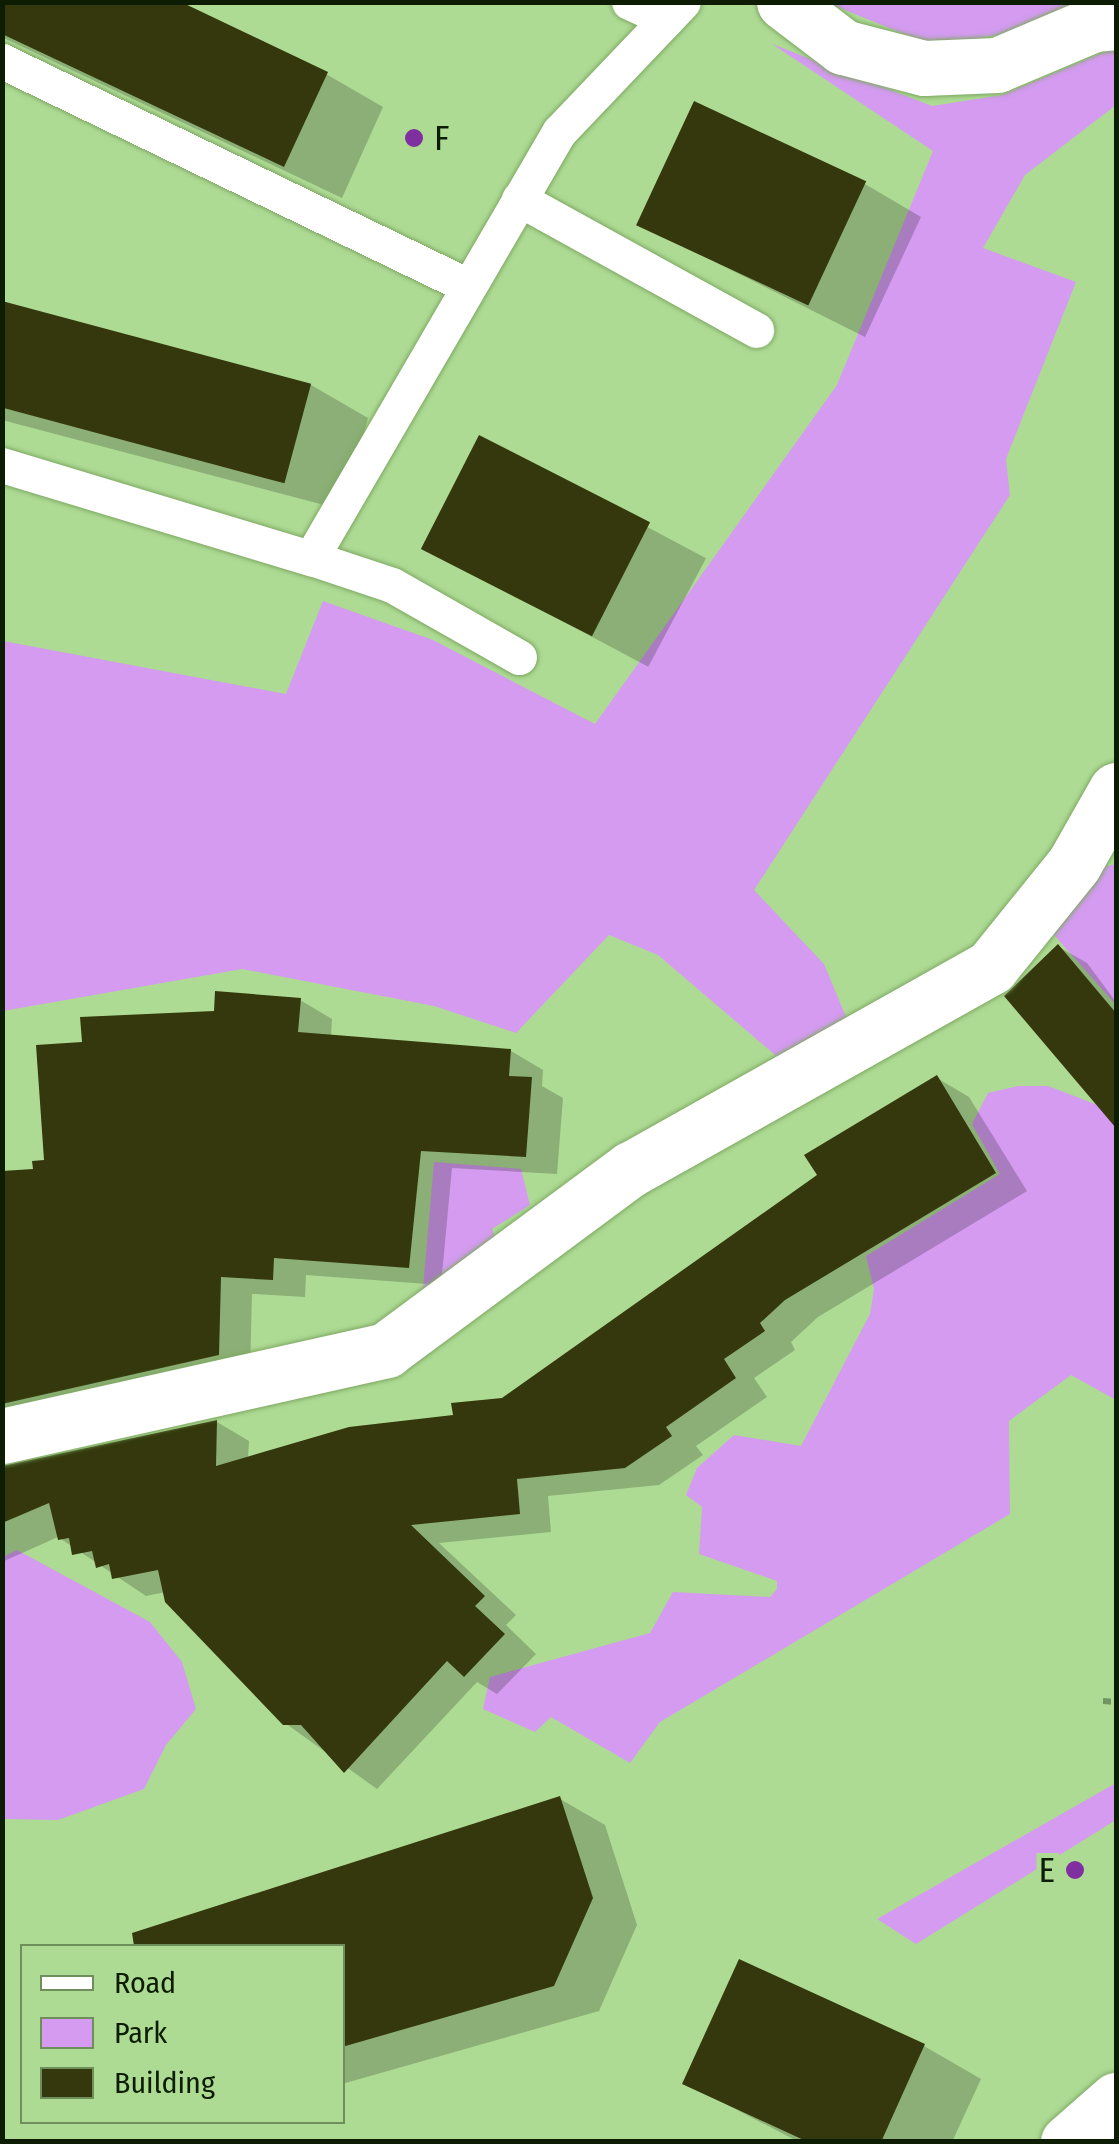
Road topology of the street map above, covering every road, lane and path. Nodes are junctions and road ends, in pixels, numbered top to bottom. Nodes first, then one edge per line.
1 (628, 2) edge
2 (784, 2) edge
3 (674, 11) edge
4 (1116, 22) edge
5 (2, 61) edge
6 (519, 199) junction
7 (468, 286) junction
8 (756, 330) dead end
9 (2, 465) edge
10 (311, 558) junction
11 (519, 657) dead end
12 (1116, 790) edge
13 (2, 1436) edge
14 (1103, 1701) dead end
15 (1116, 1702) edge
16 (1116, 2100) edge
17 (1068, 2142) edge

1 - 3 lane
2 - 4 street
3 - 6 lane
5 - 7 lane
6 - 7 lane
6 - 8 lane
7 - 10 lane
9 - 10 lane
10 - 11 lane
12 - 13 street
14 - 15 path
16 - 17 street

